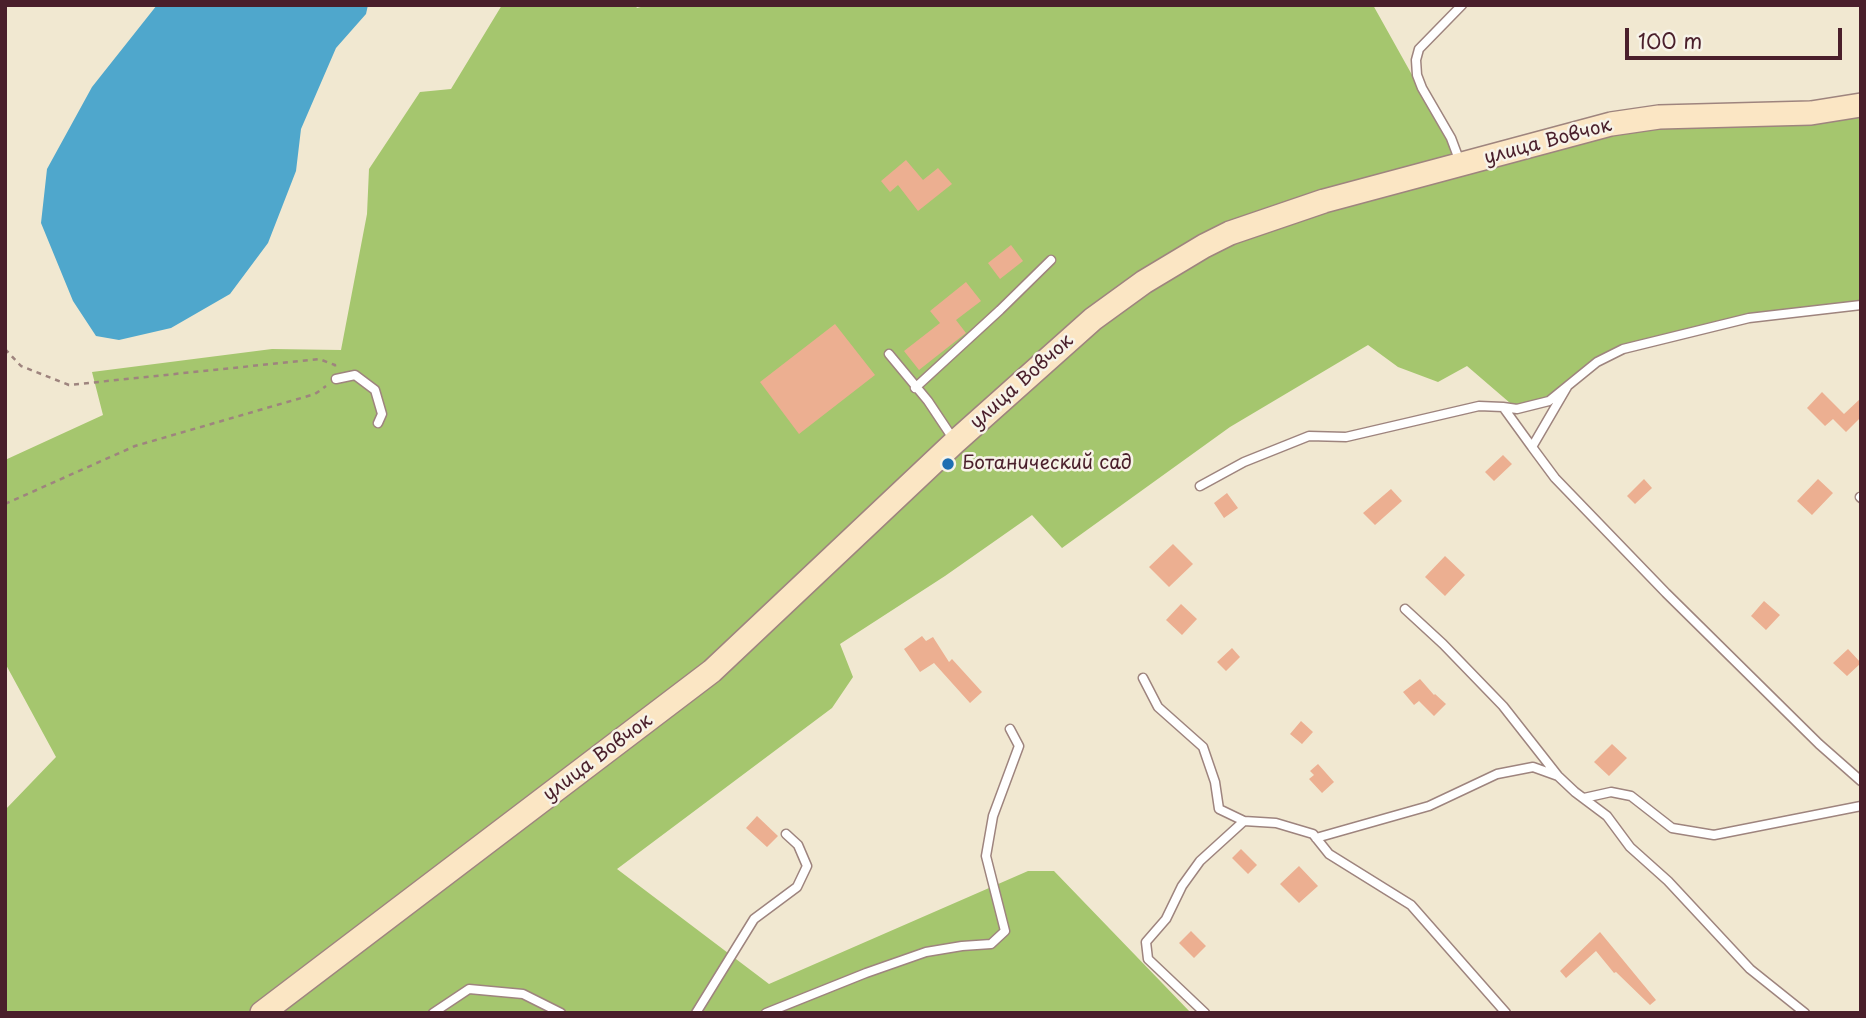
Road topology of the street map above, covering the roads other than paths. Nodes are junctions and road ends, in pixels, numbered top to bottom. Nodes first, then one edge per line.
1 (1462, 5) edge
2 (1861, 105) edge
3 (1462, 165) junction
4 (1051, 260) dead end
5 (1861, 305) edge
6 (889, 354) dead end
7 (336, 379) road end
8 (1567, 387) junction
9 (915, 388) junction
10 (1503, 407) junction
11 (378, 423) dead end
12 (955, 442) junction
13 (1532, 447) junction
14 (1200, 486) dead end
15 (1405, 609) dead end
16 (1143, 678) dead end
17 (1010, 729) dead end
18 (1558, 776) junction
19 (1861, 781) edge
20 (1584, 798) junction
21 (1861, 806) edge
22 (1244, 821) junction
23 (786, 834) dead end
24 (1316, 838) junction
25 (262, 1013) edge
26 (433, 1013) edge
27 (561, 1013) edge
28 (696, 1013) edge
29 (766, 1013) edge
30 (1205, 1013) edge
31 (1506, 1013) edge
32 (1805, 1013) edge

1 - 3 lane
2 - 3 street, улица Вовчок
3 - 12 street, улица Вовчок
4 - 9 lane
5 - 8 lane
6 - 9 lane
7 - 11 lane
8 - 10 lane
8 - 13 lane
9 - 12 lane
10 - 13 lane
10 - 14 lane
12 - 25 street, улица Вовчок
13 - 19 lane
15 - 18 lane
16 - 22 lane
17 - 29 lane
18 - 20 lane
18 - 24 lane
20 - 21 lane
20 - 32 lane
22 - 24 lane
22 - 30 lane
23 - 28 lane
24 - 31 lane
26 - 27 lane

